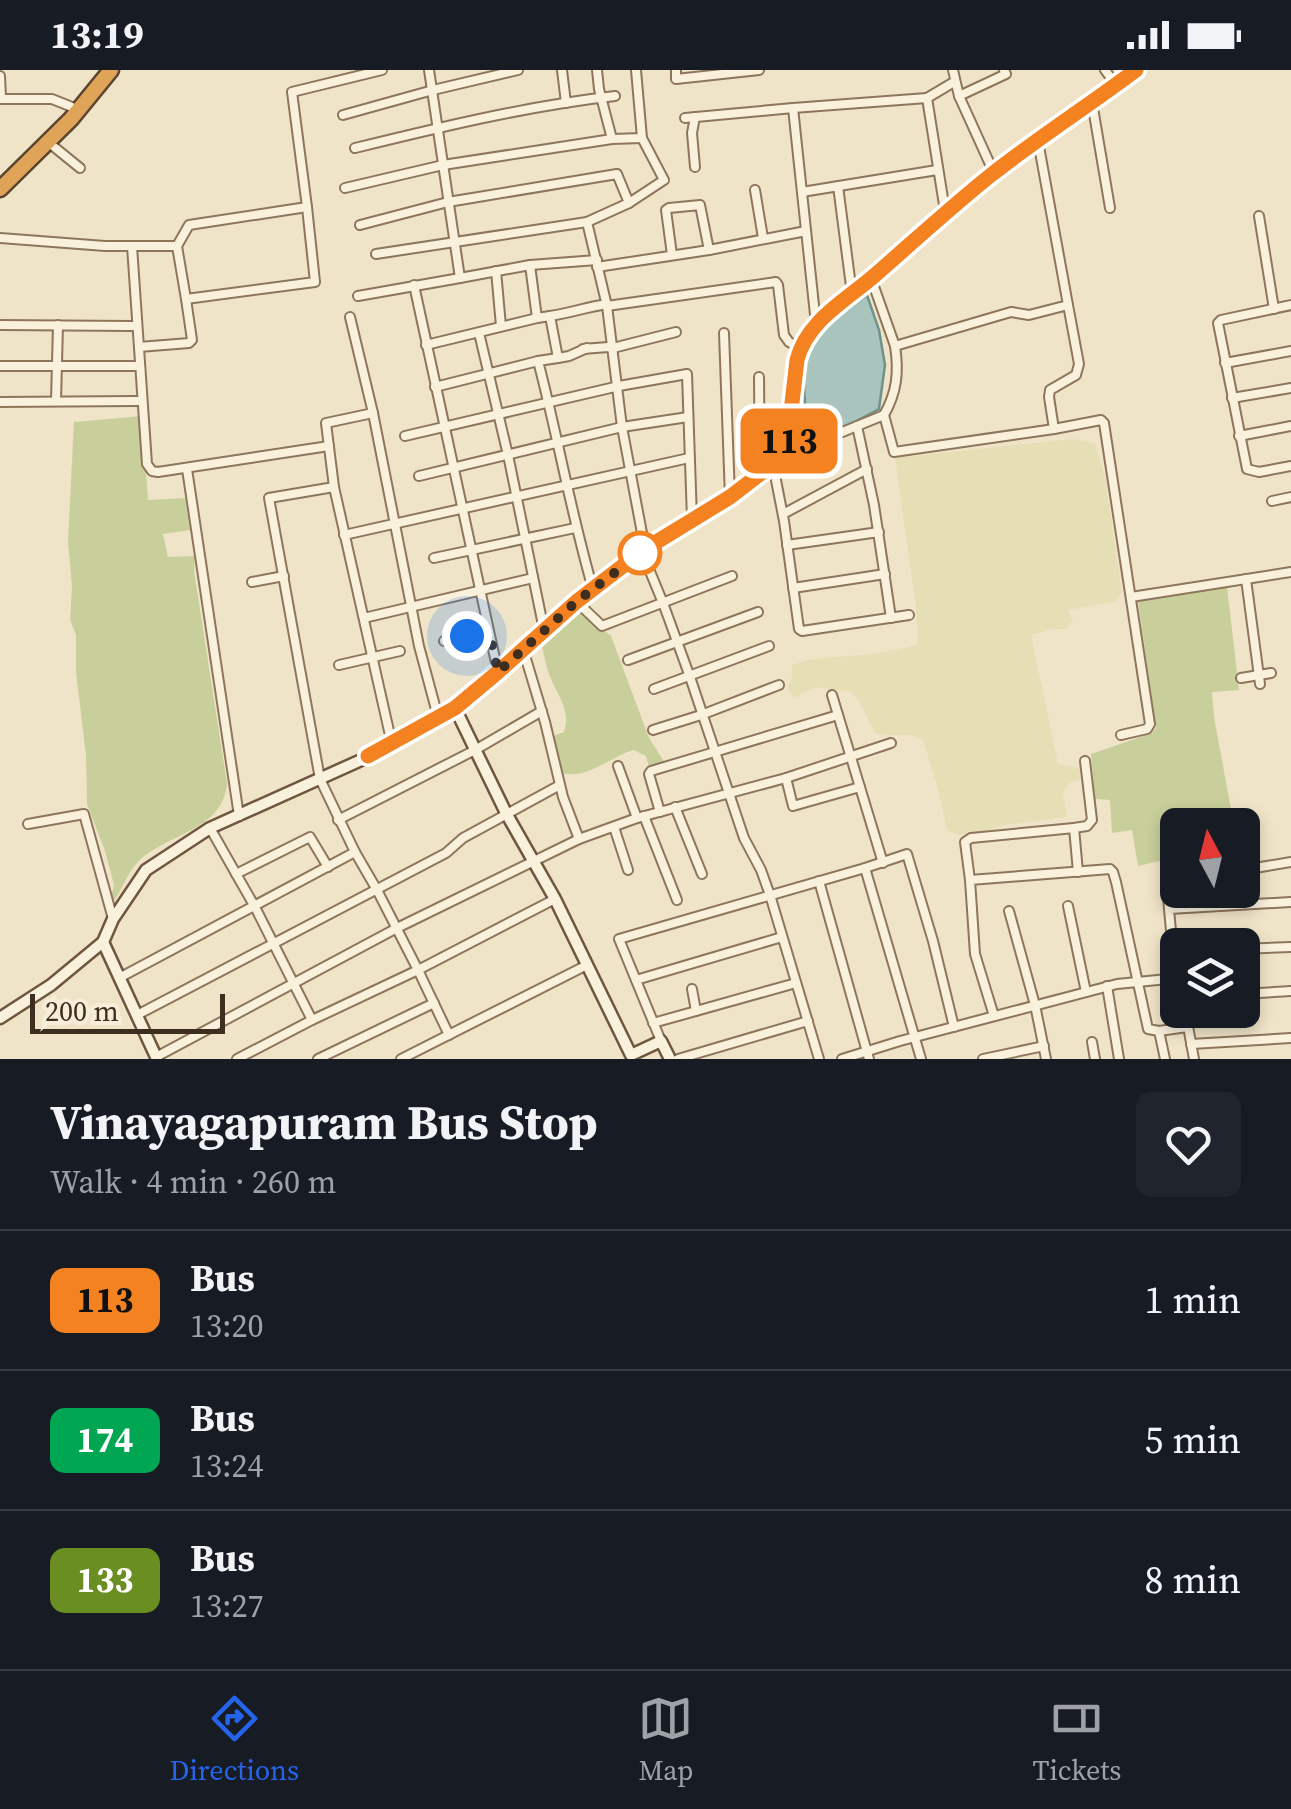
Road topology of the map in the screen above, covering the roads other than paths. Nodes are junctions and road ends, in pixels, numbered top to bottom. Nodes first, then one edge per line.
1 (102, 70) edge
2 (111, 70) edge
3 (382, 70) edge
4 (430, 70) edge
5 (518, 70) edge
6 (562, 70) edge
7 (597, 70) edge
8 (636, 70) edge
9 (676, 70) edge
10 (760, 70) edge
11 (953, 70) edge
12 (1004, 70) edge
13 (1105, 70) edge
14 (1136, 70) edge
15 (725, 72) edge
16 (0, 76) edge
17 (954, 82) junction
18 (1116, 85) junction
19 (432, 90) junction
20 (615, 96) dead end
21 (959, 96) junction
22 (1, 98) edge
23 (601, 98) junction
24 (928, 98) junction
25 (1092, 102) junction
26 (566, 103) junction
27 (72, 107) junction
28 (793, 108) junction
29 (343, 115) dead end
30 (437, 128) junction
31 (642, 138) junction
32 (612, 139) junction
33 (1038, 141) junction
34 (48, 142) junction
35 (356, 148) dead end
36 (443, 165) junction
37 (695, 167) dead end
38 (80, 168) dead end
39 (937, 170) junction
40 (994, 173) junction
41 (0, 178) edge
42 (838, 186) junction
43 (345, 188) dead end
44 (0, 189) edge
45 (756, 190) dead end
46 (802, 192) junction
47 (448, 202) junction
48 (629, 203) junction
49 (307, 207) junction
50 (1110, 208) dead end
51 (945, 211) junction
52 (1260, 216) dead end
53 (587, 222) junction
54 (360, 225) dead end
55 (806, 232) junction
56 (0, 238) edge
57 (762, 238) junction
58 (454, 241) junction
59 (132, 246) junction
60 (177, 246) junction
61 (709, 250) junction
62 (376, 254) dead end
63 (672, 255) junction
64 (597, 263) junction
65 (530, 266) junction
66 (496, 271) junction
67 (460, 278) junction
68 (871, 278) junction
69 (414, 285) junction
70 (852, 294) junction
71 (358, 296) dead end
72 (186, 299) junction
73 (607, 305) junction
74 (1068, 305) junction
75 (1291, 306) edge
76 (1274, 309) junction
77 (550, 316) junction
78 (350, 317) dead end
79 (537, 318) junction
80 (816, 324) junction
81 (0, 325) edge
82 (58, 325) junction
83 (132, 326) dead end
84 (501, 326) junction
85 (676, 332) dead end
86 (479, 333) junction
87 (724, 333) dead end
88 (426, 345) junction
89 (139, 346) junction
90 (612, 346) junction
91 (895, 346) junction
92 (800, 348) junction
93 (1291, 350) edge
94 (558, 358) junction
95 (538, 361) junction
96 (1225, 363) junction
97 (0, 366) edge
98 (56, 366) junction
99 (135, 366) dead end
100 (487, 373) junction
101 (760, 377) dead end
102 (619, 386) junction
103 (434, 387) junction
104 (1291, 388) edge
105 (1232, 398) junction
106 (56, 400) junction
107 (137, 401) dead end
108 (0, 402) edge
109 (549, 403) junction
110 (373, 413) junction
111 (498, 415) junction
112 (884, 415) junction
113 (688, 417) junction
114 (857, 426) junction
115 (1291, 426) edge
116 (622, 427) junction
117 (444, 428) junction
118 (1054, 430) junction
119 (404, 436) dead end
120 (1239, 436) junction
121 (558, 443) junction
122 (328, 446) junction
123 (786, 454) junction
124 (508, 455) junction
125 (689, 458) junction
126 (774, 466) junction
127 (1291, 466) edge
128 (454, 468) junction
129 (188, 469) junction
130 (868, 470) junction
131 (629, 471) junction
132 (419, 476) dead end
133 (760, 476) junction
134 (567, 486) junction
135 (334, 487) junction
136 (516, 496) junction
137 (730, 497) junction
138 (1291, 498) edge
139 (1272, 500) dead end
140 (461, 508) junction
141 (783, 514) junction
142 (692, 519) junction
143 (394, 522) junction
144 (575, 528) junction
145 (879, 532) junction
146 (344, 535) junction
147 (525, 537) junction
148 (787, 545) junction
149 (472, 548) junction
150 (643, 550) junction
151 (434, 558) dead end
152 (1291, 572) edge
153 (885, 574) junction
154 (284, 576) junction
155 (732, 576) dead end
156 (534, 578) junction
157 (1246, 579) junction
158 (252, 582) dead end
159 (793, 588) junction
160 (593, 589) junction
161 (480, 590) junction
162 (1131, 597) junction
163 (576, 602) junction
164 (663, 603) junction
165 (412, 608) junction
166 (758, 612) dead end
167 (909, 615) dead end
168 (364, 618) junction
169 (892, 618) junction
170 (544, 630) junction
171 (489, 632) junction
172 (444, 641) dead end
173 (677, 641) junction
174 (770, 646) dead end
175 (523, 649) junction
176 (400, 650) dead end
177 (373, 657) junction
178 (628, 660) dead end
179 (339, 665) dead end
180 (498, 672) junction
181 (1271, 674) dead end
182 (690, 677) junction
183 (1241, 678) dead end
184 (1259, 680) junction
185 (779, 685) dead end
186 (654, 689) dead end
187 (832, 695) dead end
188 (455, 708) junction
189 (542, 711) junction
190 (838, 715) junction
191 (701, 716) junction
192 (438, 717) junction
193 (653, 730) dead end
194 (1120, 735) dead end
195 (891, 743) dead end
196 (393, 744) junction
197 (475, 750) junction
198 (714, 751) junction
199 (851, 758) junction
200 (1085, 760) dead end
201 (618, 766) dead end
202 (786, 778) junction
203 (320, 779) junction
204 (560, 785) junction
205 (860, 787) junction
206 (730, 794) junction
207 (676, 808) junction
208 (660, 812) junction
209 (506, 813) junction
210 (239, 817) junction
211 (641, 818) junction
212 (338, 820) junction
213 (28, 824) dead end
214 (614, 827) junction
215 (210, 828) junction
216 (1074, 828) junction
217 (578, 839) junction
218 (355, 852) junction
219 (534, 860) junction
220 (1291, 862) edge
221 (883, 863) junction
222 (328, 867) junction
223 (1260, 867) edge
224 (865, 868) junction
225 (628, 870) dead end
226 (1078, 872) junction
227 (236, 874) junction
228 (702, 874) dead end
229 (970, 880) junction
230 (820, 881) junction
231 (377, 890) junction
232 (770, 895) junction
233 (555, 898) junction
234 (677, 900) dead end
235 (1291, 902) edge
236 (1068, 906) dead end
237 (255, 907) junction
238 (1169, 909) joint
239 (1009, 911) dead end
240 (114, 919) junction
241 (397, 928) junction
242 (1172, 928) edge
243 (782, 937) junction
244 (103, 942) junction
245 (274, 944) junction
246 (1291, 946) edge
247 (1260, 948) edge
248 (587, 965) junction
249 (418, 970) junction
250 (119, 978) junction
251 (636, 980) junction
252 (1160, 980) edge
253 (1138, 982) junction
254 (796, 983) junction
255 (293, 984) junction
256 (1107, 986) junction
257 (692, 989) dead end
258 (1291, 991) edge
259 (1086, 992) junction
260 (1260, 993) edge
261 (434, 1003) junction
262 (1035, 1006) junction
263 (696, 1011) junction
264 (136, 1015) junction
265 (994, 1016) junction
266 (0, 1018) edge
267 (312, 1020) junction
268 (808, 1021) junction
269 (654, 1023) junction
270 (954, 1027) junction
271 (1178, 1028) edge
272 (1187, 1028) edge
273 (1160, 1030) junction
274 (449, 1035) junction
275 (916, 1038) junction
276 (1291, 1038) edge
277 (662, 1041) junction
278 (1092, 1042) dead end
279 (1191, 1044) junction
280 (1044, 1046) junction
281 (259, 1048) junction
282 (868, 1055) edge
283 (634, 1056) edge
284 (157, 1058) edge
285 (237, 1059) edge
286 (264, 1059) edge
287 (318, 1059) edge
288 (401, 1059) edge
289 (670, 1059) edge
290 (678, 1059) edge
291 (818, 1059) edge
292 (842, 1059) edge
293 (921, 1059) edge
294 (983, 1059) edge
295 (1046, 1059) edge
296 (1095, 1059) edge
297 (1119, 1059) edge
298 (1165, 1059) edge
299 (1194, 1059) edge

1 - 27 highway
2 - 34 highway
3 - 49 street
4 - 19 street
5 - 19 street
6 - 26 street
7 - 23 street
8 - 31 street
9 - 15 street
10 - 15 street
11 - 17 street
12 - 21 street
13 - 18 street
14 - 18 main road
16 - 22 street
17 - 21 street
17 - 24 street
18 - 25 main road
19 - 29 street
19 - 30 street
20 - 23 street
21 - 40 street
22 - 27 street
23 - 26 street
23 - 32 street
24 - 28 street
24 - 39 street
25 - 33 main road
25 - 50 street
26 - 30 street
27 - 41 highway
28 - 37 street
28 - 46 street
30 - 35 street
30 - 36 street
31 - 32 street
31 - 48 street
32 - 36 street
33 - 40 main road
33 - 74 street
34 - 38 street
34 - 44 highway
36 - 43 street
36 - 47 street
39 - 42 street
39 - 51 street
40 - 51 main road
42 - 46 street
42 - 70 street
45 - 57 street
46 - 55 street
47 - 48 street
47 - 54 street
47 - 58 street
48 - 53 street
49 - 60 street
49 - 72 street
51 - 68 main road
52 - 76 street
53 - 58 street
53 - 64 street
55 - 57 street
55 - 80 street
56 - 59 street
57 - 61 street
58 - 62 street
58 - 67 street
59 - 60 street
59 - 89 street
60 - 72 street
61 - 63 street
61 - 63 street
63 - 64 street
64 - 65 street
64 - 73 street
65 - 66 street
65 - 79 street
66 - 67 street
66 - 84 street
67 - 69 street
68 - 70 main road
68 - 91 street
69 - 71 street
69 - 88 street
70 - 80 main road
72 - 89 street
73 - 77 street
73 - 90 street
73 - 92 street
74 - 91 street
74 - 118 street
75 - 76 street
76 - 96 street
77 - 79 street
77 - 94 street
78 - 110 street
79 - 84 street
80 - 92 main road
81 - 82 street
82 - 83 street
82 - 98 street
84 - 86 street
85 - 90 street
86 - 88 street
86 - 100 street
87 - 137 street
88 - 103 street
89 - 129 street
90 - 94 street
90 - 102 street
91 - 112 street
92 - 123 main road
93 - 96 street
94 - 95 street
95 - 100 street
95 - 109 street
96 - 105 street
97 - 98 street
98 - 99 street
98 - 106 street
100 - 103 street
100 - 111 street
101 - 133 street
102 - 109 street
102 - 113 street
102 - 116 street
103 - 117 street
104 - 105 street
105 - 120 street
106 - 107 street
106 - 108 street
109 - 111 street
109 - 121 street
110 - 122 street
110 - 143 street
111 - 117 street
111 - 124 street
112 - 114 street
112 - 118 street
113 - 116 street
113 - 125 street
114 - 123 street
114 - 130 street
115 - 120 street
116 - 121 street
116 - 131 street
117 - 119 street
117 - 128 street
118 - 162 street
120 - 127 street
121 - 124 street
121 - 134 street
122 - 129 street
122 - 135 street
123 - 126 main road
124 - 128 street
124 - 136 street
125 - 131 street
125 - 142 street
126 - 133 main road
126 - 141 street
128 - 132 street
128 - 140 street
129 - 210 street
130 - 141 street
130 - 145 street
131 - 134 street
131 - 150 street
133 - 137 main road
134 - 136 street
134 - 144 street
135 - 146 street
135 - 154 street
136 - 140 street
136 - 147 street
137 - 142 main road
138 - 139 street
140 - 143 street
140 - 149 street
141 - 148 street
142 - 150 main road
143 - 146 street
143 - 165 street
144 - 147 street
144 - 160 street
145 - 148 street
145 - 153 street
146 - 168 street
147 - 149 street
147 - 156 street
148 - 159 street
149 - 151 street
149 - 161 street
150 - 160 main road
150 - 164 street
152 - 157 street
153 - 159 street
153 - 169 street
154 - 158 street
154 - 203 street
155 - 164 street
156 - 161 street
156 - 170 street
157 - 162 street
157 - 184 street
159 - 169 street
160 - 163 main road
161 - 165 street
161 - 171 street
162 - 194 street
163 - 164 street
163 - 170 main road
164 - 173 street
165 - 168 street
165 - 192 street
166 - 173 street
167 - 169 street
168 - 177 street
170 - 175 main road
171 - 172 street
171 - 180 street
173 - 178 street
173 - 182 street
174 - 182 street
175 - 180 main road
175 - 189 street
176 - 177 street
177 - 179 street
177 - 196 street
180 - 188 main road
181 - 184 street
182 - 186 street
182 - 191 street
183 - 184 street
185 - 191 street
187 - 190 street
188 - 192 main road
188 - 197 main road
189 - 197 street
189 - 204 street
190 - 198 street
190 - 199 street
191 - 193 street
191 - 198 street
192 - 196 main road
195 - 199 street
196 - 203 main road
197 - 209 main road
197 - 212 street
198 - 206 street
198 - 208 street
199 - 202 street
199 - 205 street
200 - 216 street
201 - 211 street
202 - 205 street
202 - 206 street
203 - 210 main road
203 - 212 street
204 - 209 street
204 - 217 street
205 - 221 street
206 - 207 street
206 - 232 street
207 - 208 street
207 - 228 street
208 - 211 street
209 - 219 main road
209 - 231 street
210 - 215 main road
211 - 214 street
211 - 234 street
212 - 218 street
213 - 240 street
214 - 217 street
214 - 225 street
215 - 227 street
215 - 240 main road
216 - 226 street
216 - 229 street
217 - 219 street
218 - 222 street
218 - 231 street
219 - 233 main road
219 - 241 street
220 - 223 street
221 - 224 street
221 - 270 street
222 - 227 street
222 - 237 street
224 - 230 street
224 - 275 street
226 - 229 street
226 - 253 street
227 - 237 street
229 - 265 street
230 - 232 street
230 - 282 street
231 - 241 street
231 - 245 street
232 - 243 street
232 - 251 street
233 - 248 main road
233 - 249 street
235 - 238 street
236 - 259 street
237 - 245 street
237 - 250 street
238 - 242 street
239 - 262 street
240 - 244 main road
241 - 249 street
241 - 255 street
243 - 251 street
243 - 254 street
244 - 250 main road
244 - 266 main road
245 - 255 street
245 - 264 street
246 - 247 street
248 - 274 street
248 - 283 main road
249 - 261 street
249 - 267 street
250 - 264 main road
251 - 269 street
252 - 253 street
253 - 256 street
253 - 273 street
254 - 263 street
254 - 268 street
255 - 267 street
255 - 284 street
256 - 259 street
256 - 297 street
257 - 263 street
258 - 260 street
259 - 262 street
261 - 274 street
261 - 287 street
262 - 265 street
262 - 280 street
263 - 269 street
264 - 284 main road
265 - 270 street
267 - 281 street
268 - 290 street
268 - 291 street
269 - 277 street
270 - 275 street
271 - 273 street
272 - 279 street
273 - 298 street
274 - 288 street
275 - 282 street
275 - 293 street
276 - 279 street
277 - 283 main road
277 - 289 main road
278 - 296 street
279 - 299 street
280 - 294 street
280 - 295 street
281 - 285 street
281 - 286 street
282 - 292 street

